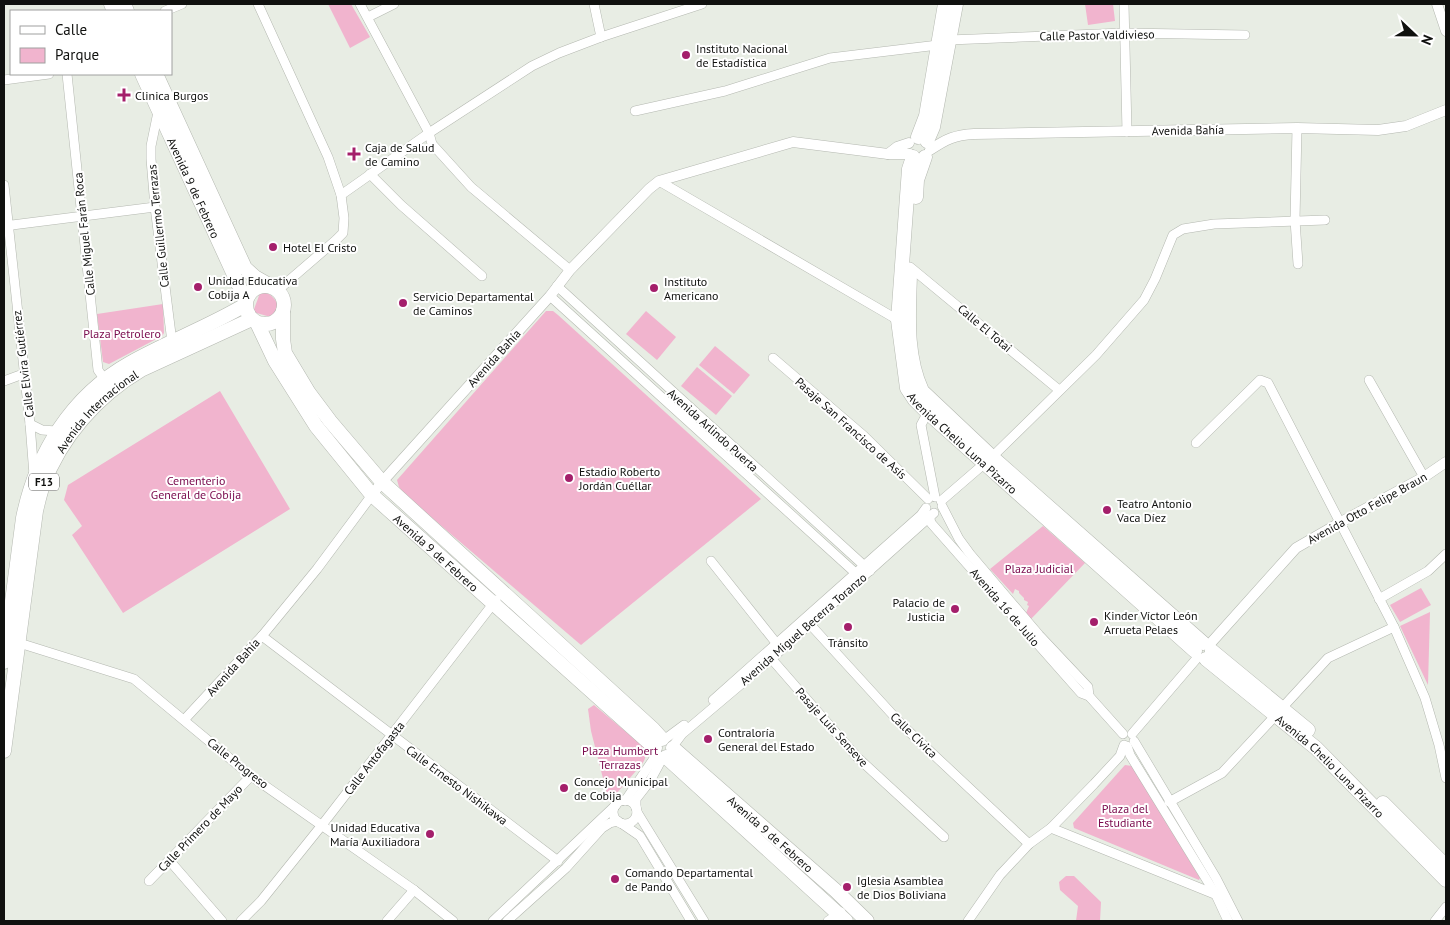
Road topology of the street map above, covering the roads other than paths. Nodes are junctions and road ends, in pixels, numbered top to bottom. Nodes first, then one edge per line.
1 (182, 4) edge
2 (258, 4) edge
3 (360, 4) edge
4 (394, 4) edge
5 (594, 4) edge
6 (702, 4) edge
7 (945, 4) edge
8 (956, 4) edge
9 (1124, 4) edge
10 (1437, 4) edge
11 (686, 6) edge
12 (167, 10) edge
13 (368, 17) junction
14 (1446, 31) edge
15 (1124, 33) junction
16 (1246, 35) dead end
17 (601, 37) junction
18 (943, 42) junction
19 (42, 75) edge
20 (67, 75) edge
21 (142, 75) edge
22 (156, 75) edge
23 (4, 80) edge
24 (158, 109) junction
25 (1446, 110) edge
26 (635, 112) dead end
27 (1297, 128) junction
28 (1127, 132) junction
29 (429, 133) junction
30 (919, 148) junction
31 (370, 174) junction
32 (659, 181) junction
33 (4, 185) edge
34 (340, 195) junction
35 (155, 207) junction
36 (82, 217) junction
37 (1295, 220) junction
38 (1325, 220) dead end
39 (6, 225) edge
40 (1298, 264) dead end
41 (910, 267) junction
42 (570, 270) junction
43 (482, 276) dead end
44 (557, 286) junction
45 (275, 288) junction
46 (550, 296) junction
47 (245, 303) junction
48 (283, 311) junction
49 (898, 320) junction
50 (254, 321) junction
51 (172, 342) junction
52 (773, 358) dead end
53 (24, 374) junction
54 (1369, 380) dead end
55 (4, 381) edge
56 (108, 384) junction
57 (1059, 390) junction
58 (931, 408) junction
59 (30, 424) junction
60 (56, 431) junction
61 (1196, 443) dead end
62 (989, 461) junction
63 (1446, 462) edge
64 (34, 476) junction
65 (1424, 478) junction
66 (382, 482) junction
67 (372, 495) junction
68 (933, 507) junction
69 (1341, 522) junction
70 (936, 529) junction
71 (916, 530) junction
72 (1446, 554) edge
73 (711, 561) dead end
74 (867, 569) junction
75 (859, 576) junction
76 (503, 592) junction
77 (1379, 598) junction
78 (493, 604) junction
79 (807, 622) junction
80 (1394, 627) junction
81 (262, 636) junction
82 (777, 644) junction
83 (9, 650) edge
84 (1204, 651) junction
85 (769, 656) junction
86 (1089, 696) junction
87 (1278, 712) junction
88 (184, 720) junction
89 (391, 736) junction
90 (1128, 740) junction
91 (664, 748) junction
92 (4, 751) edge
93 (251, 776) junction
94 (1446, 778) edge
95 (625, 801) junction
96 (1169, 802) junction
97 (616, 805) junction
98 (637, 810) junction
99 (620, 822) junction
100 (322, 825) junction
101 (1051, 828) junction
102 (944, 837) dead end
103 (1029, 844) junction
104 (169, 860) junction
105 (558, 862) junction
106 (1446, 866) edge
107 (1446, 880) edge
108 (149, 881) dead end
109 (414, 890) junction
110 (1220, 895) junction
111 (853, 907) junction
112 (1446, 907) edge
113 (837, 919) edge
114 (222, 921) edge
115 (241, 921) edge
116 (387, 921) edge
117 (453, 921) edge
118 (493, 921) edge
119 (507, 921) edge
120 (691, 921) edge
121 (704, 921) edge
122 (867, 921) edge
123 (968, 921) edge
124 (1228, 921) edge
125 (1238, 921) edge
126 (1436, 921) edge

1 - 12 street
2 - 34 street
3 - 13 street
4 - 13 street
5 - 17 street
6 - 11 street
7 - 18 main road
8 - 18 main road
9 - 15 street
10 - 14 street
11 - 17 street
13 - 29 street
15 - 16 street, Calle Pastor Valdivieso
15 - 18 street, Calle Pastor Valdivieso
15 - 28 street
17 - 29 street
18 - 26 street, Calle Pastor Valdivieso
18 - 30 main road
19 - 23 street
20 - 36 street, Calle Miguel Farán Roca
21 - 24 main road, Avenida 9 de Febrero
22 - 45 main road, Avenida 9 de Febrero
24 - 35 street, Calle Guillermo Terrazas
24 - 47 main road, Avenida 9 de Febrero
25 - 27 street, Avenida Bahía
27 - 28 street, Avenida Bahía
27 - 37 street
28 - 30 street, Avenida Bahía
29 - 31 street
29 - 42 street
30 - 32 street, Avenida Bahía
30 - 41 main road, Avenida Chelio Luna Pizarro
30 - 49 main road, Avenida Chelio Luna Pizarro
31 - 34 street
31 - 43 street
32 - 42 street, Avenida Bahía
32 - 49 street
33 - 39 street, Calle Elvira Gutiérrez
34 - 45 street
35 - 36 street
35 - 51 street, Calle Guillermo Terrazas
36 - 39 street
36 - 56 street, Calle Miguel Farán Roca
37 - 38 street, Avenida Miguel Becerra Toranzo
37 - 40 street
37 - 57 street, Avenida Miguel Becerra Toranzo
39 - 53 street, Calle Elvira Gutiérrez
41 - 57 street, Calle El Totai
41 - 58 main road, Avenida Chelio Luna Pizarro
42 - 44 street, Avenida Bahía
44 - 46 street, Avenida Bahía
44 - 74 street, Avenida Arlindo Puerta
45 - 47 main road, F13
45 - 48 main road
46 - 66 street, Avenida Bahía
46 - 75 street, Avenida Arlindo Puerta
47 - 50 main road
47 - 51 main road, Avenida Internacional / F13
48 - 50 main road, F13
48 - 66 main road, Avenida 9 de Febrero
49 - 58 main road, Avenida Chelio Luna Pizarro
50 - 56 main road, Avenida Internacional / F13
50 - 67 main road, Avenida 9 de Febrero
51 - 56 main road, Avenida Internacional / F13
52 - 68 street, Pasaje San Francisco de Asís
53 - 55 street
53 - 59 street, Calle Elvira Gutiérrez
54 - 65 street
56 - 60 main road, Avenida Internacional / F13
56 - 83 main road, Avenida Internacional / F13
57 - 62 street, Avenida Miguel Becerra Toranzo
58 - 62 main road, Avenida Chelio Luna Pizarro
58 - 68 street, Avenida 16 de Julio
59 - 60 street, Calle Elvira Gutiérrez
59 - 64 street, Calle Elvira Gutiérrez
60 - 64 main road, Avenida Internacional / F13
61 - 69 street
62 - 68 street, Avenida Miguel Becerra Toranzo
62 - 84 main road, Avenida Chelio Luna Pizarro
63 - 65 street, Avenida Otto Felipe Braun
64 - 83 main road, Avenida Internacional / F13
65 - 69 street, Avenida Otto Felipe Braun
66 - 67 street, Avenida Bahía
66 - 76 main road, Avenida 9 de Febrero
67 - 78 main road, Avenida 9 de Febrero
67 - 81 street, Avenida Bahía
68 - 70 street, Avenida 16 de Julio
68 - 71 street, Avenida Miguel Becerra Toranzo
68 - 74 street, Avenida Miguel Becerra Toranzo
68 - 86 street, Avenida 16 de Julio
69 - 77 street
69 - 84 street, Avenida Otto Felipe Braun
70 - 71 street
70 - 86 street, Avenida 16 de Julio
71 - 74 street, Avenida Miguel Becerra Toranzo
72 - 77 street
73 - 82 street
74 - 75 street, Avenida Miguel Becerra Toranzo
75 - 79 street, Avenida Miguel Becerra Toranzo
76 - 78 street, Calle Antofagasta
76 - 91 main road, Avenida 9 de Febrero
77 - 80 street
78 - 89 street, Calle Antofagasta
78 - 91 main road, Avenida 9 de Febrero
79 - 82 street, Avenida Miguel Becerra Toranzo
79 - 85 street, Avenida Miguel Becerra Toranzo
79 - 103 street, Calle Cívica
80 - 87 street
80 - 94 street
81 - 88 street, Avenida Bahía
81 - 89 street, Calle Ernesto Nishikawa
82 - 85 street, Avenida Miguel Becerra Toranzo
83 - 88 street, Calle Progreso
83 - 92 main road, Avenida Internacional / F13
84 - 87 main road, Avenida Chelio Luna Pizarro
84 - 90 street, Avenida Otto Felipe Braun
85 - 91 street, Avenida Miguel Becerra Toranzo
85 - 102 street, Pasaje Luis Senseve
86 - 90 street, Avenida 16 de Julio
87 - 96 street
87 - 106 main road, Avenida Chelio Luna Pizarro
87 - 107 main road, Avenida Chelio Luna Pizarro
88 - 93 street, Calle Progreso
89 - 100 street, Calle Antofagasta
89 - 105 street, Calle Ernesto Nishikawa
90 - 96 street, Avenida 16 de Julio
90 - 101 street, Avenida Otto Felipe Braun
90 - 110 street, Avenida 16 de Julio
91 - 95 street, Avenida Miguel Becerra Toranzo
91 - 98 street, Avenida Miguel Becerra Toranzo
91 - 111 main road, Avenida 9 de Febrero
91 - 113 main road, Avenida 9 de Febrero
93 - 100 street, Calle Progreso
93 - 104 street, Calle Primero de Mayo
95 - 97 street
95 - 98 street
96 - 110 street, Avenida 16 de Julio
97 - 99 street
97 - 105 street
98 - 99 street
98 - 121 street
99 - 119 street
99 - 120 street
100 - 109 street, Calle Progreso
100 - 115 street, Calle Antofagasta
101 - 103 street, Avenida Otto Felipe Braun
101 - 110 street
103 - 123 street, Avenida Otto Felipe Braun
104 - 108 street, Calle Primero de Mayo
104 - 114 street
105 - 118 street
109 - 116 street
109 - 117 street, Calle Progreso
110 - 124 street, Avenida 16 de Julio
110 - 125 street, Avenida 16 de Julio
111 - 113 street
111 - 122 main road, Avenida 9 de Febrero
112 - 126 street

